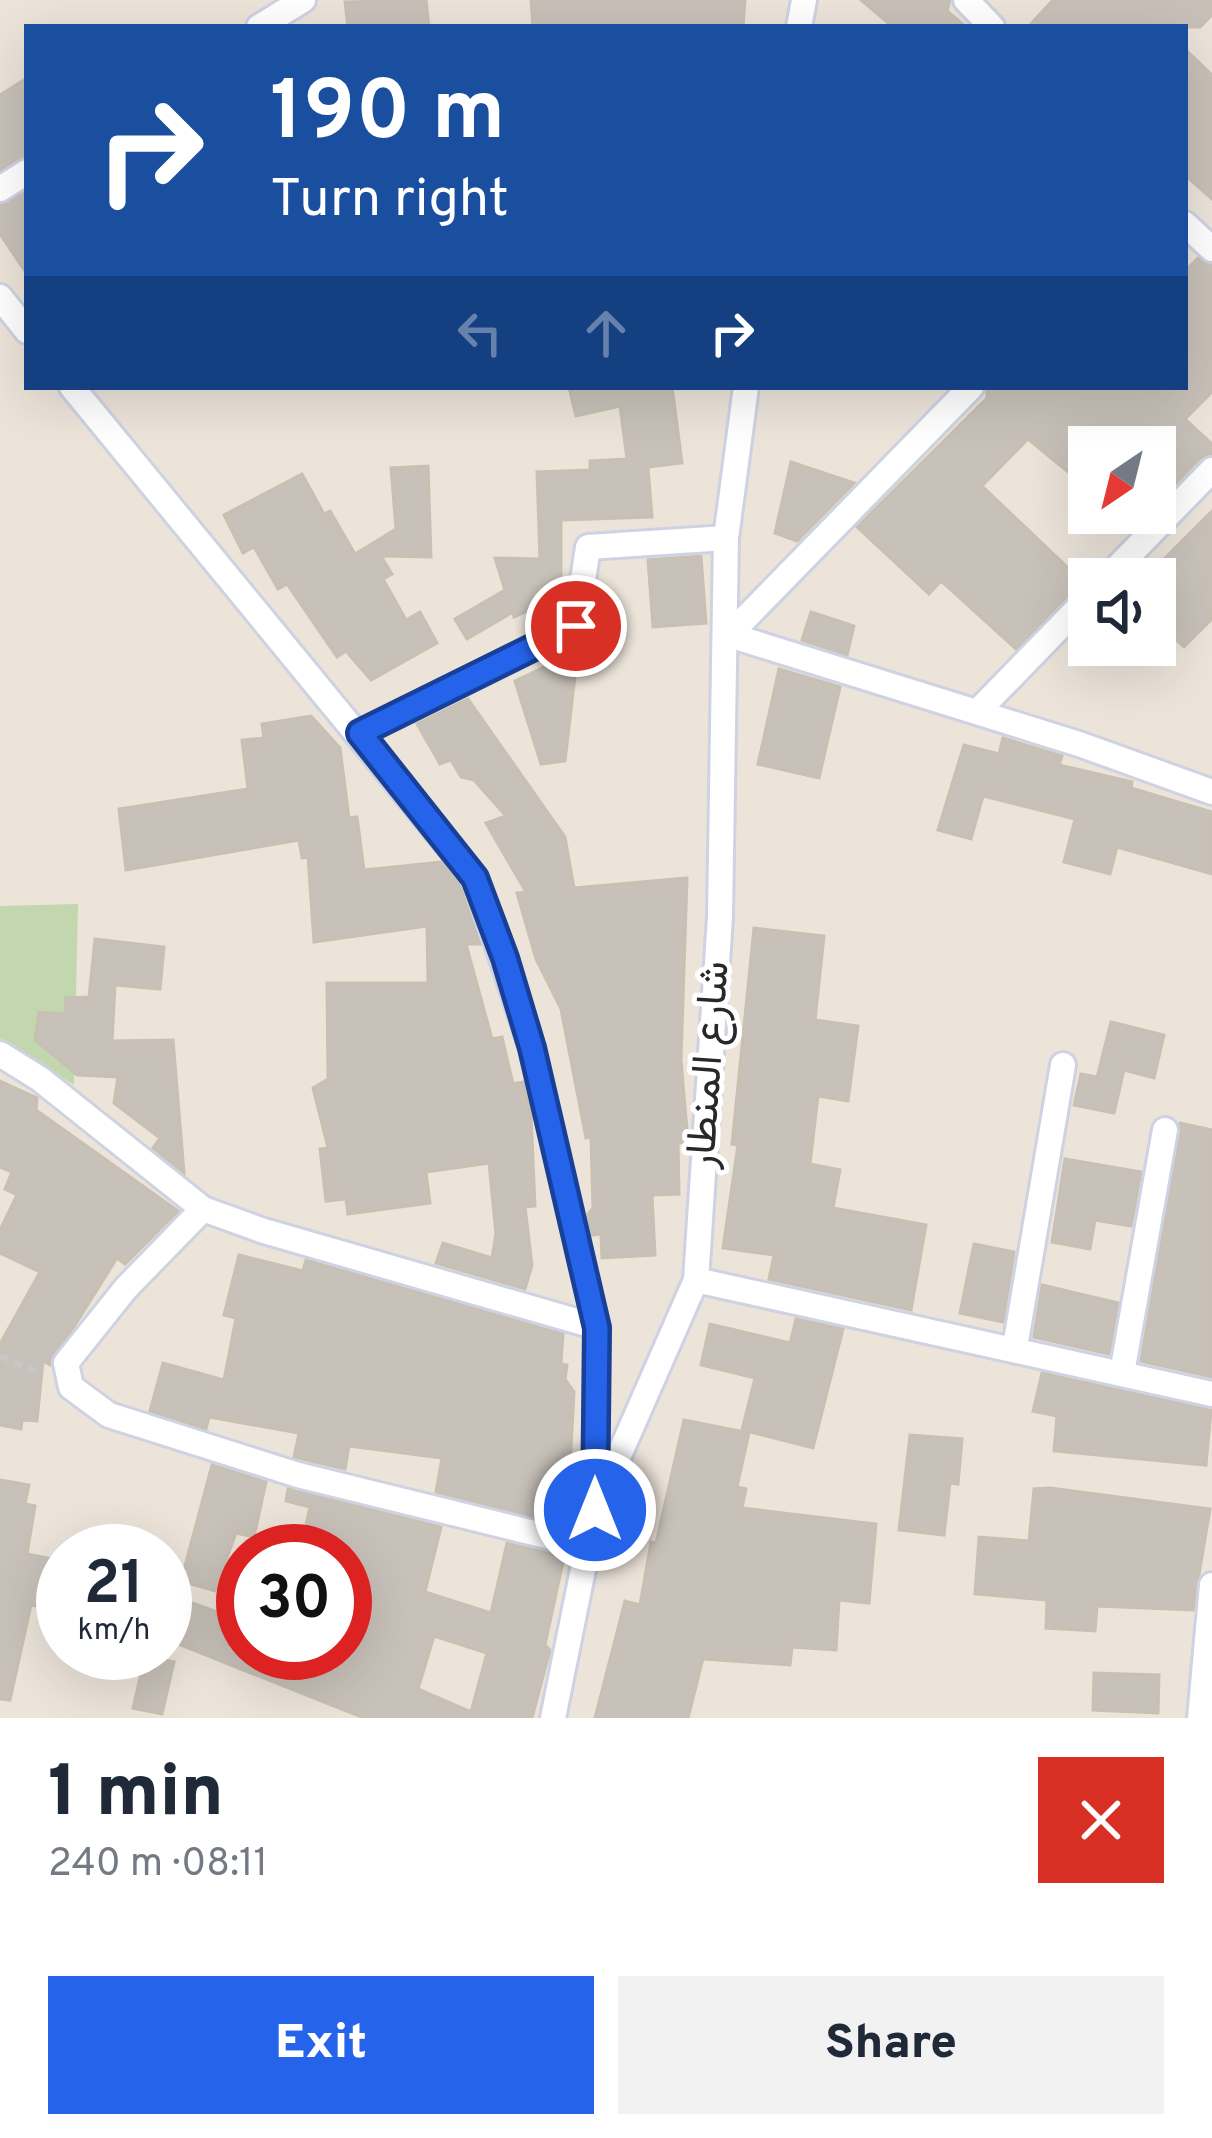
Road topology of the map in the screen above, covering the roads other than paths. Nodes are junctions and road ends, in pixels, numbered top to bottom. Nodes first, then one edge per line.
1 (302, 0) edge
2 (966, 0) edge
3 (265, 24) edge
4 (989, 24) edge
5 (1188, 227) edge
6 (1212, 249) edge
7 (0, 297) edge
8 (24, 327) edge
9 (74, 390) edge
10 (746, 390) edge
11 (968, 390) edge
12 (1212, 470) edge
13 (726, 538) junction
14 (1126, 558) edge
15 (1068, 619) edge
16 (729, 635) junction
17 (977, 712) junction
18 (360, 733) junction
19 (1212, 792) edge
20 (0, 1054) edge
21 (1063, 1065) dead end
22 (1165, 1130) dead end
23 (203, 1209) junction
24 (696, 1280) junction
25 (597, 1328) junction
26 (1015, 1347) junction
27 (1122, 1372) junction
28 (1212, 1394) edge
29 (595, 1510) junction
30 (587, 1546) junction
31 (1212, 1585) edge
32 (553, 1718) edge
33 (1199, 1718) edge

1 - 3 street
2 - 4 street
5 - 6 street
7 - 8 street
9 - 18 street
10 - 13 street, شارع المنطار
11 - 16 street
12 - 14 street
13 - 16 street, شارع المنطار
13 - 18 street
15 - 17 street
16 - 17 street
16 - 24 street, شارع المنطار
17 - 19 street
18 - 25 street
20 - 23 street
21 - 26 street
22 - 27 street
23 - 25 street
23 - 30 street
24 - 26 street
24 - 29 street, شارع المنطار
25 - 29 street
26 - 27 street
27 - 28 street
29 - 30 street, شارع المنطار
30 - 32 street, شارع المنطار
31 - 33 street

